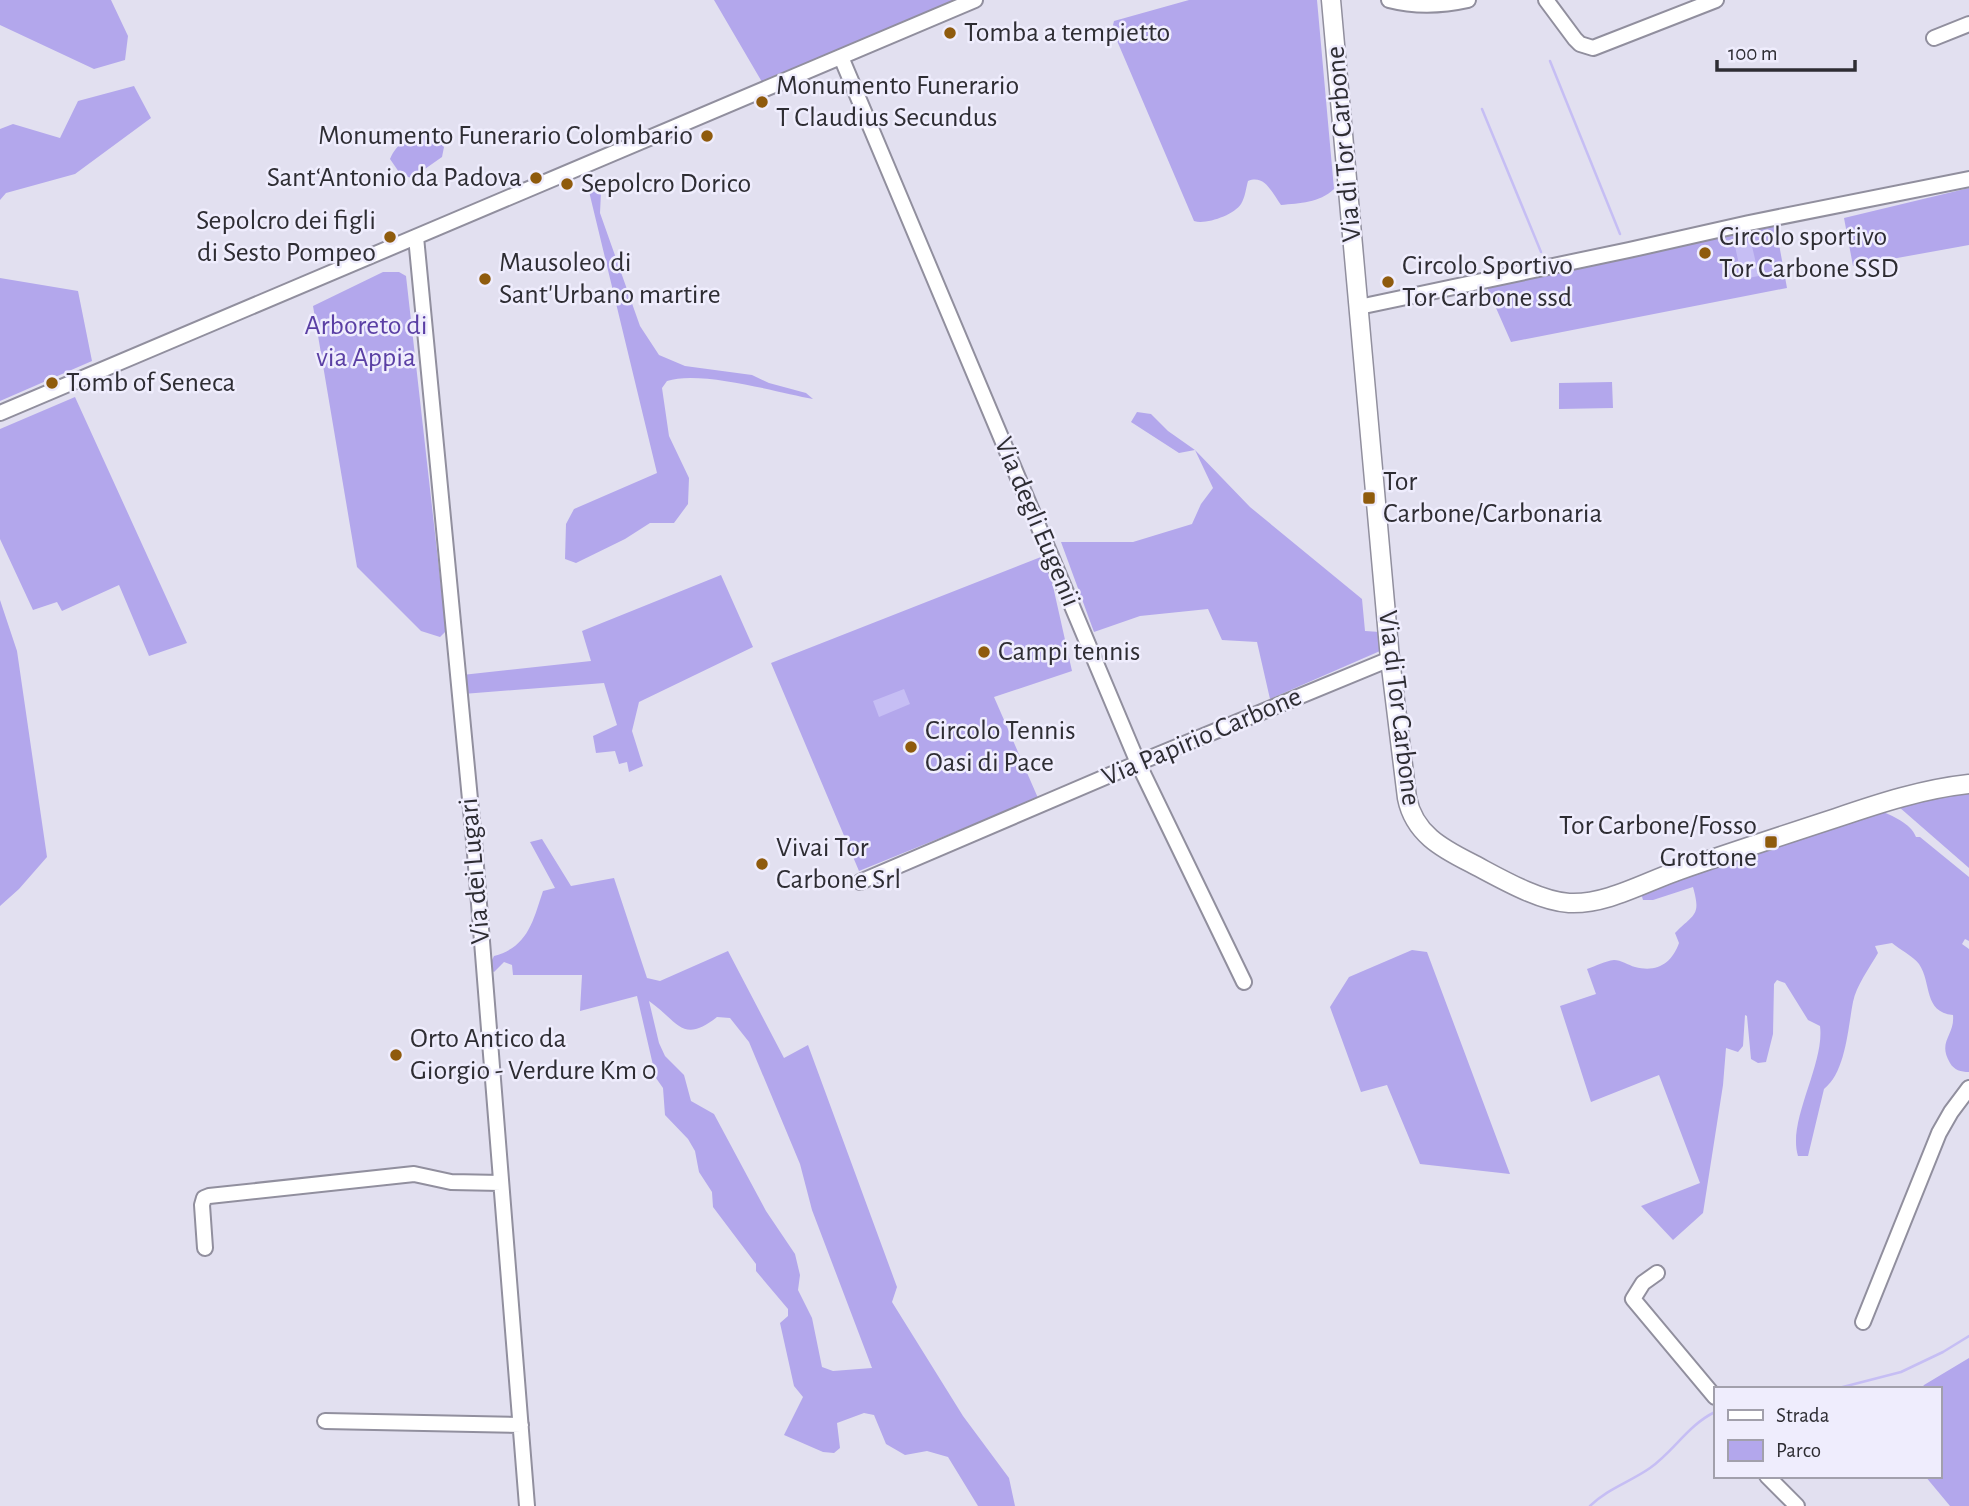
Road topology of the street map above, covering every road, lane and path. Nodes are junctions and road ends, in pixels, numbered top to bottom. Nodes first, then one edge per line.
1 (975, 0) edge
2 (1331, 0) edge
3 (1389, 0) edge
4 (1468, 0) edge
5 (1546, 0) edge
6 (1716, 0) edge
7 (1969, 24) edge
8 (1934, 38) dead end
9 (841, 57) junction
10 (1969, 179) edge
11 (416, 237) junction
12 (1359, 307) junction
13 (0, 413) edge
14 (1390, 659) junction
15 (1138, 763) junction
16 (1969, 784) edge
17 (860, 882) dead end
18 (1244, 982) dead end
19 (1969, 1087) edge
20 (501, 1183) junction
21 (205, 1248) dead end
22 (1657, 1273) dead end
23 (1863, 1322) dead end
24 (1714, 1396) edge
25 (325, 1421) dead end
26 (521, 1424) junction
27 (1769, 1478) edge
28 (527, 1506) edge
29 (1797, 1506) edge

1 - 9 street
2 - 12 main road, Via di Tor Carbone
3 - 4 street
5 - 6 street
7 - 8 street
9 - 11 street
9 - 15 street, Via degli Eugenii
10 - 12 street
11 - 13 street
11 - 20 street, Via dei Lugari
12 - 14 main road, Via di Tor Carbone
14 - 15 street, Via Papirio Carbone
14 - 16 main road, Via di Tor Carbone
15 - 17 street, Via Papirio Carbone
15 - 18 street, Via degli Eugenii
19 - 23 street
20 - 21 street
20 - 26 street, Via dei Lugari
22 - 24 street
25 - 26 street
26 - 28 street, Via dei Lugari
27 - 29 street

